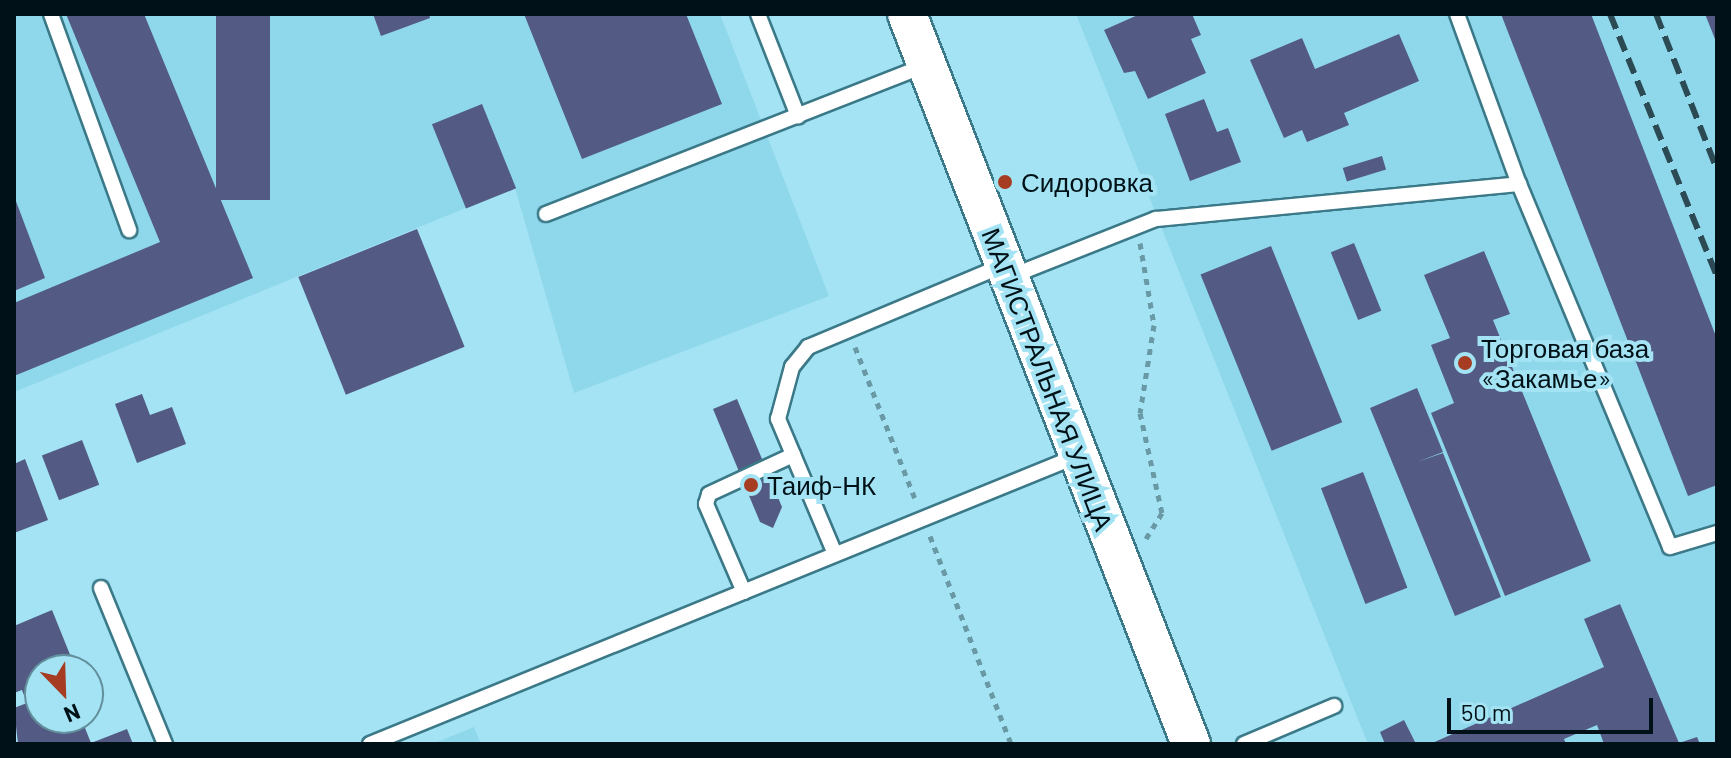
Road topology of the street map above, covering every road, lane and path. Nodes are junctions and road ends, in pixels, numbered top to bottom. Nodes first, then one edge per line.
1 (51, 14) edge
2 (758, 14) edge
3 (907, 14) edge
4 (1457, 14) edge
5 (927, 65) junction
6 (798, 116) junction
7 (1519, 184) junction
8 (546, 214) dead end
9 (1138, 227) junction
10 (129, 230) dead end
11 (1006, 272) junction
12 (793, 455) junction
13 (1077, 456) junction
14 (1717, 533) edge
15 (1140, 549) dead end
16 (835, 554) junction
17 (101, 588) dead end
18 (744, 592) junction
19 (1334, 706) dead end
20 (165, 744) edge
21 (370, 744) edge
22 (1191, 744) edge
23 (1244, 744) edge

1 - 10 lane
2 - 6 lane
3 - 5 main road, МАГИСТРАЛЬНАЯ УЛИЦА
4 - 7 lane
5 - 6 lane
5 - 11 main road, МАГИСТРАЛЬНАЯ УЛИЦА
6 - 8 lane
7 - 9 lane
7 - 14 lane
9 - 11 lane
9 - 15 path
11 - 12 lane
11 - 13 main road, МАГИСТРАЛЬНАЯ УЛИЦА
12 - 16 lane
12 - 18 lane
13 - 16 lane
13 - 22 main road, МАГИСТРАЛЬНАЯ УЛИЦА
16 - 18 lane
17 - 20 lane
18 - 21 lane
19 - 23 lane

